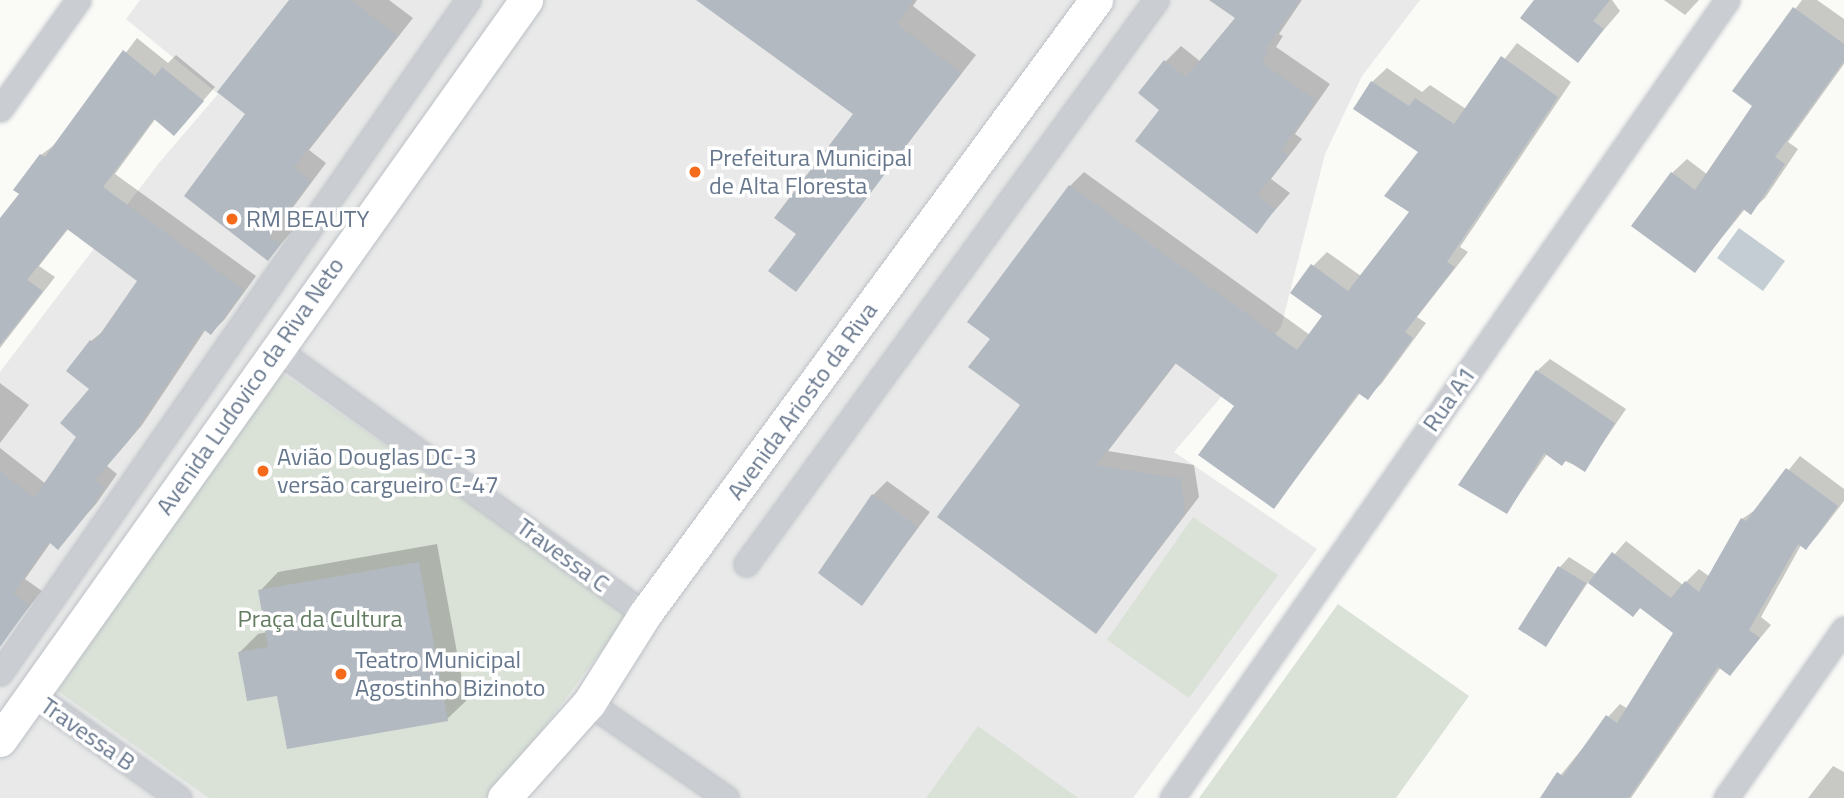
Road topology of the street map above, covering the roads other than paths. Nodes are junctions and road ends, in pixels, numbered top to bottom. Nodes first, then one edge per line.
1 (78, 0) edge
2 (468, 0) edge
3 (526, 0) edge
4 (1096, 0) edge
5 (1156, 0) edge
6 (1727, 0) edge
7 (0, 109) edge
8 (276, 349) junction
9 (746, 564) dead end
10 (645, 614) junction
11 (1844, 629) edge
12 (0, 673) edge
13 (32, 694) junction
14 (589, 703) junction
15 (0, 740) edge
16 (178, 798) edge
17 (504, 798) edge
18 (726, 798) edge
19 (1172, 798) edge
20 (1726, 798) edge

1 - 7 street
2 - 12 street
3 - 8 street, Avenida Ludovico da Riva Neto
4 - 10 street, Avenida Ariosto da Riva
5 - 9 street
6 - 19 street, Rua A1
8 - 10 street, Travessa C
8 - 13 street, Avenida Ludovico da Riva Neto
10 - 14 street, Avenida Ariosto da Riva
11 - 20 street
13 - 15 street, Avenida Ludovico da Riva Neto
13 - 16 street, Travessa B
14 - 17 street, Avenida Ariosto da Riva
14 - 18 street

